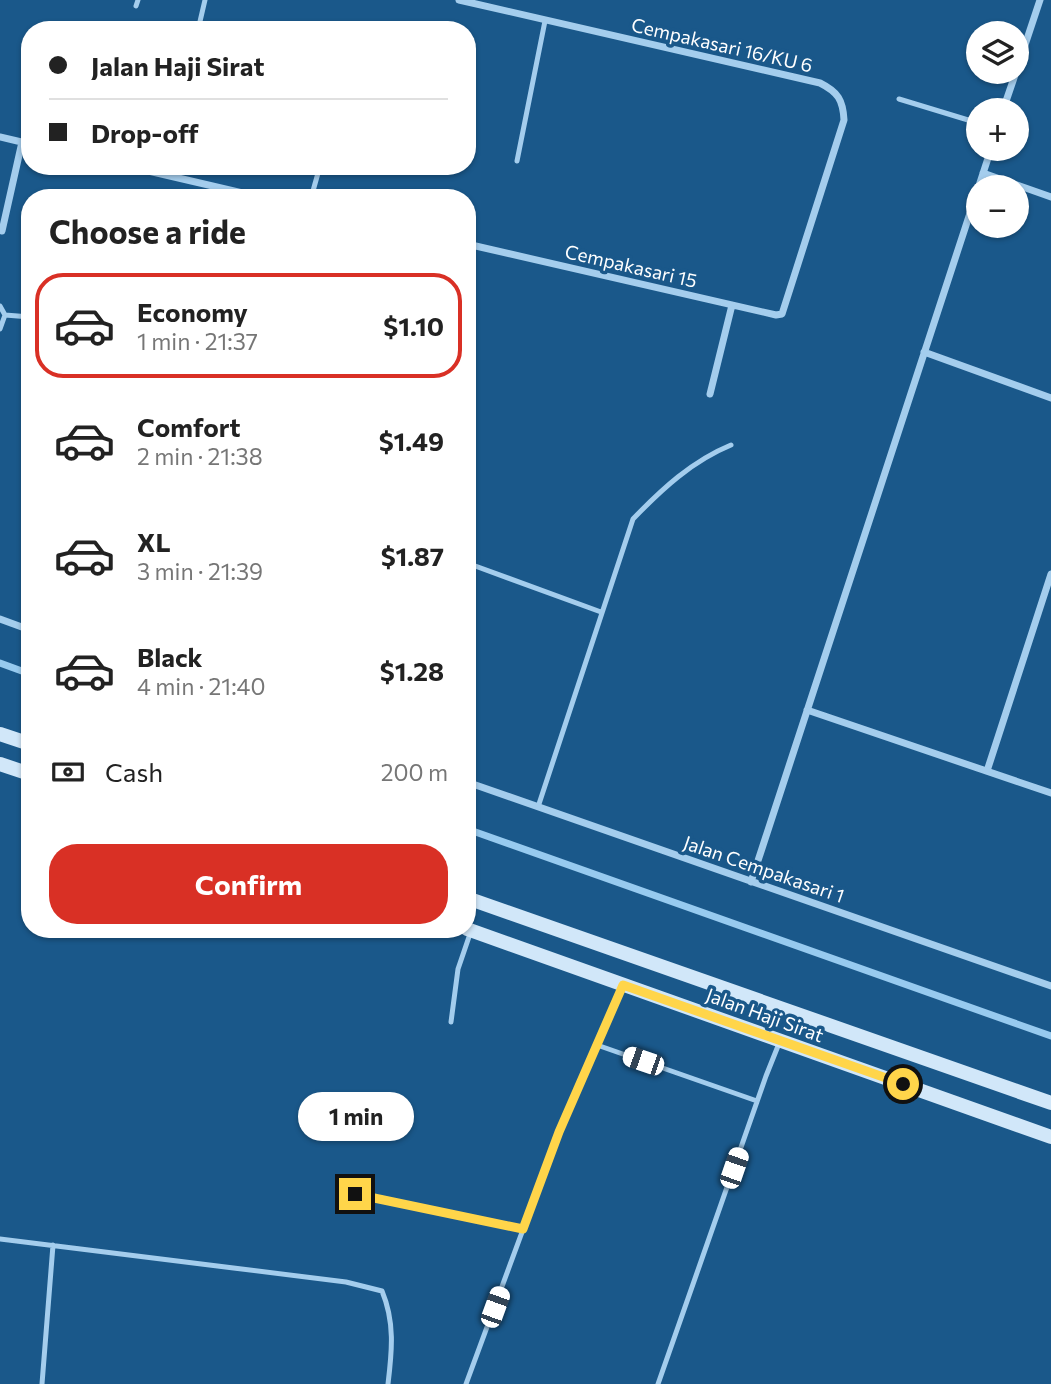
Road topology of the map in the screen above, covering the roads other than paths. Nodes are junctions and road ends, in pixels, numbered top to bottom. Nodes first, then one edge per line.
1 (205, 0) edge
2 (459, 0) edge
3 (497, 0) edge
4 (1040, 0) edge
5 (495, 9) junction
6 (545, 20) junction
7 (200, 21) edge
8 (1029, 33) edge
9 (899, 99) dead end
10 (966, 119) edge
11 (0, 137) edge
12 (21, 142) edge
13 (21, 161) edge
14 (517, 161) dead end
15 (987, 161) edge
16 (983, 173) junction
17 (166, 175) edge
18 (225, 189) edge
19 (1051, 197) edge
20 (2, 231) edge
21 (476, 246) edge
22 (732, 305) junction
23 (0, 306) edge
24 (786, 309) joint
25 (5, 315) junction
26 (21, 316) edge
27 (0, 329) edge
28 (924, 352) junction
29 (710, 394) dead end
30 (1051, 398) edge
31 (731, 445) dead end
32 (476, 566) edge
33 (1051, 574) edge
34 (1049, 588) edge
35 (601, 612) junction
36 (0, 619) edge
37 (21, 627) edge
38 (807, 710) junction
39 (0, 734) edge
40 (21, 741) edge
41 (0, 764) edge
42 (21, 771) edge
43 (987, 771) junction
44 (476, 785) edge
45 (1051, 793) edge
46 (538, 807) junction
47 (751, 881) junction
48 (476, 901) edge
49 (476, 932) edge
50 (467, 938) edge
51 (623, 985) junction
52 (1051, 986) edge
53 (452, 1022) dead end
54 (780, 1041) junction
55 (597, 1045) junction
56 (757, 1101) junction
57 (1051, 1103) edge
58 (1051, 1137) edge
59 (355, 1194) dead end
60 (523, 1229) junction
61 (0, 1239) edge
62 (53, 1245) junction
63 (42, 1384) edge
64 (388, 1384) edge
65 (466, 1384) edge
66 (658, 1384) edge

1 - 7 lane
2 - 5 street, Cempakasari 16/KU 6
3 - 5 lane
4 - 8 street
5 - 6 street, Cempakasari 16/KU 6
6 - 14 lane
6 - 24 street, Cempakasari 16/KU 6
9 - 10 lane
11 - 12 street
13 - 20 street
15 - 16 street
16 - 19 street
16 - 28 street
17 - 18 street
21 - 22 street, Cempakasari 15
22 - 24 street, Cempakasari 15
22 - 29 street
23 - 25 lane
25 - 26 lane
25 - 27 lane
28 - 30 street
28 - 38 street
31 - 35 lane
32 - 35 lane
33 - 34 street
34 - 43 street
35 - 46 lane
36 - 37 street
38 - 43 street
38 - 47 street
39 - 40 main road
41 - 42 main road
43 - 45 street
44 - 46 street, Jalan Cempakasari 1
46 - 47 street, Jalan Cempakasari 1
47 - 52 street, Jalan Cempakasari 1
48 - 57 main road, Jalan Haji Sirat
49 - 51 main road, Jalan Haji Sirat
50 - 53 lane
51 - 54 main road, Jalan Haji Sirat
51 - 55 lane
54 - 56 lane
54 - 58 main road, Jalan Haji Sirat
55 - 56 lane
55 - 60 lane
56 - 66 lane
59 - 60 lane
60 - 65 lane
61 - 62 lane
62 - 63 lane
62 - 64 lane

